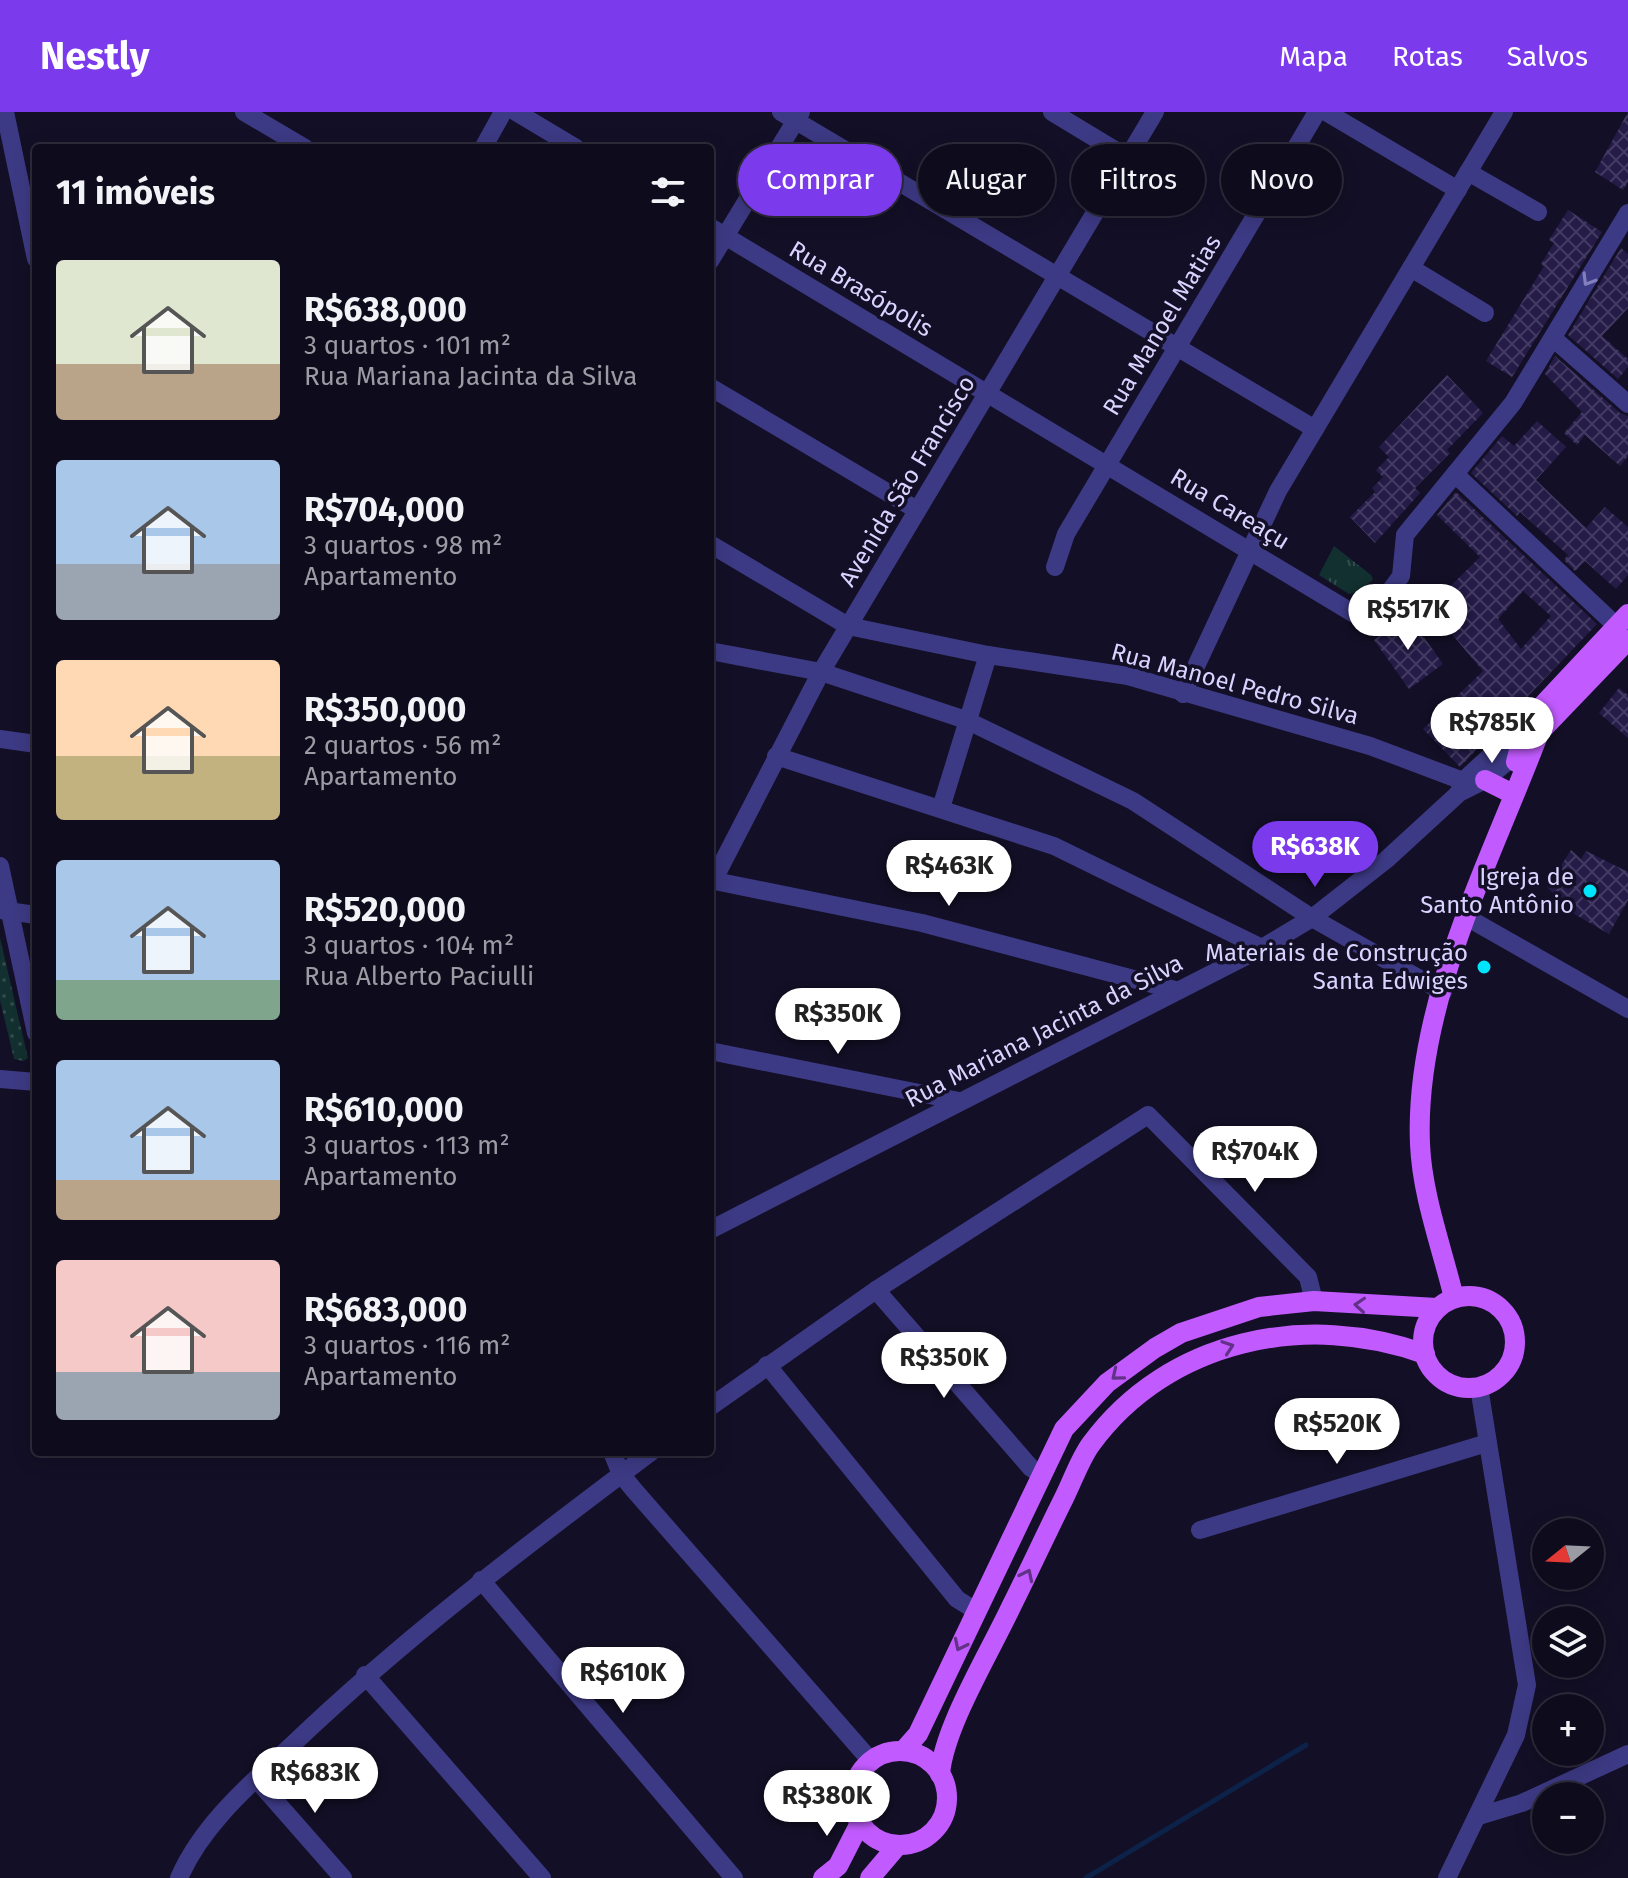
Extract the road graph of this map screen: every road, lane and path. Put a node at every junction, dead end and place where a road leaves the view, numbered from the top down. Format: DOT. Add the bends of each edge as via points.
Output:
graph roads {
  1 [pos="5,112"];
  2 [pos="244,112"];
  3 [pos="503,112"];
  4 [pos="516,112"];
  5 [pos="1052,112"];
  6 [pos="1155,112"];
  7 [pos="1317,112"];
  8 [pos="1326,112"];
  9 [pos="1504,112"];
  10 [pos="792,115"];
  11 [pos="298,144"];
  12 [pos="485,144"];
  13 [pos="569,144"];
  14 [pos="1105,144"];
  15 [pos="1136,144"];
  16 [pos="1468,172"];
  17 [pos="1458,190"];
  18 [pos="1538,212"];
  19 [pos="1093,216"];
  20 [pos="1625,225"];
  21 [pos="717,232"];
  22 [pos="32,240"];
  23 [pos="1411,268"];
  24 [pos="1057,276"];
  25 [pos="1485,313"];
  26 [pos="1553,338"];
  27 [pos="1177,347"];
  28 [pos="714,389"];
  29 [pos="987,393"];
  30 [pos="1628,404"];
  31 [pos="1315,429"];
  32 [pos="1107,464"];
  33 [pos="1455,474"];
  34 [pos="917,510"];
  35 [pos="714,546"];
  36 [pos="1251,549"];
  37 [pos="1055,567"];
  38 [pos="848,626"];
  39 [pos="1625,629"];
  40 [pos="714,652"];
  41 [pos="988,655"];
  42 [pos="821,672"];
  43 [pos="1183,694"];
  44 [pos="966,720"];
  45 [pos="1533,728"];
  46 [pos="0,739"];
  47 [pos="32,743"];
  48 [pos="1519,752"];
  49 [pos="776,756"];
  50 [pos="1485,780"];
  51 [pos="1461,787"];
  52 [pos="1507,791"];
  53 [pos="941,808"];
  54 [pos="1503,820"];
  55 [pos="716,858"];
  56 [pos="0,866"];
  57 [pos="714,882"];
  58 [pos="4,910"];
  59 [pos="32,914"];
  60 [pos="1312,918"];
  61 [pos="1468,918"];
  62 [pos="1262,948"];
  63 [pos="1175,990"];
  64 [pos="1443,992"];
  65 [pos="1628,1009"];
  66 [pos="32,1018"];
  67 [pos="714,1052"];
  68 [pos="1,1073"];
  69 [pos="32,1081"];
  70 [pos="959,1101"];
  71 [pos="714,1228"];
  72 [pos="876,1290"];
  73 [pos="1314,1301"];
  74 [pos="1446,1303"];
  75 [pos="1425,1354"];
  76 [pos="767,1365"];
  77 [pos="1479,1387"];
  78 [pos="714,1404"];
  79 [pos="1487,1443"];
  80 [pos="614,1456"];
  81 [pos="646,1456"];
  82 [pos="621,1474"];
  83 [pos="1042,1475"];
  84 [pos="1068,1490"];
  85 [pos="1200,1530"];
  86 [pos="481,1580"];
  87 [pos="976,1611"];
  88 [pos="365,1675"];
  89 [pos="903,1751"];
  90 [pos="1628,1754"];
  91 [pos="871,1761"];
  92 [pos="940,1774"];
  93 [pos="256,1779"];
  94 [pos="1479,1816"];
  95 [pos="860,1823"];
  96 [pos="898,1845"];
  97 [pos="179,1878"];
  98 [pos="343,1878"];
  99 [pos="542,1878"];
  100 [pos="734,1878"];
  101 [pos="823,1878"];
  102 [pos="870,1878"];
  103 [pos="1447,1878"];
  1 -- 22 [label="street"];
  2 -- 11 [label="street"];
  3 -- 12 [label="street"];
  4 -- 13 [label="street"];
  5 -- 14 [label="street"];
  6 -- 15 [label="street, Avenida São Francisco"];
  7 -- 27 [label="street, Rua Manoel Matias"];
  8 -- 17 [label="street"];
  9 -- 16 [label="street"];
  10 -- 21 [label="street"];
  10 -- 24 [label="street"];
  16 -- 17 [label="street"];
  16 -- 18 [label="street"];
  17 -- 23 [label="street"];
  19 -- 24 [label="street, Avenida São Francisco"];
  20 -- 26 [label="street, one-way"];
  21 -- 29 [label="street, Rua Brasópolis"];
  23 -- 25 [label="street"];
  23 -- 31 [label="street"];
  24 -- 27 [label="street"];
  24 -- 29 [label="street, Avenida São Francisco"];
  26 -- 30 [label="street"];
  26 -- 33 [label="street" via="1500,421"];
  27 -- 31 [label="street"];
  27 -- 32 [label="street, Rua Manoel Matias"];
  28 -- 34 [label="street"];
  29 -- 32 [label="street, Rua Careaçu"];
  29 -- 34 [label="street, Avenida São Francisco"];
  31 -- 36 [label="street"];
  32 -- 36 [label="street, Rua Careaçu"];
  32 -- 37 [label="street, Rua Manoel Matias" via="1066,534"];
  33 -- 36 [label="street, Rua Careaçu" via="1405,535 1401,576 1373,614 1356,615"];
  33 -- 39 [label="street"];
  34 -- 38 [label="street, Avenida São Francisco"];
  35 -- 38 [label="street, Rua Manoel Pedro Silva"];
  36 -- 43 [label="street"];
  38 -- 41 [label="street, Rua Manoel Pedro Silva"];
  38 -- 42 [label="street, Avenida São Francisco"];
  39 -- 45 [label="main road"];
  40 -- 42 [label="street"];
  41 -- 43 [label="street, Rua Manoel Pedro Silva" via="1128,676"];
  41 -- 44 [label="street"];
  42 -- 44 [label="street"];
  42 -- 49 [label="street, Avenida São Francisco"];
  43 -- 51 [label="street, Rua Manoel Pedro Silva" via="1370,746"];
  44 -- 53 [label="street"];
  44 -- 60 [label="street" via="1133,801"];
  45 -- 48 [label="main road"];
  45 -- 51 [label="street, Rua Mariana Jacinta da Silva"];
  45 -- 54 [label="main road"];
  46 -- 47 [label="street"];
  48 -- 50 [label="street, Rua Mariana Jacinta da Silva"];
  48 -- 52 [label="main road"];
  49 -- 53 [label="street"];
  49 -- 55 [label="street, Avenida São Francisco"];
  50 -- 51 [label="street, Rua Mariana Jacinta da Silva"];
  50 -- 52 [label="main road"];
  51 -- 60 [label="street, Rua Mariana Jacinta da Silva" via="1386,860"];
  52 -- 54 [label="main road"];
  53 -- 62 [label="street" via="1077,856"];
  54 -- 61 [label="main road"];
  56 -- 58 [label="street"];
  57 -- 63 [label="street" via="922,923"];
  58 -- 59 [label="street"];
  58 -- 66 [label="street"];
  60 -- 62 [label="street, Rua Mariana Jacinta da Silva"];
  60 -- 64 [label="street"];
  61 -- 64 [label="main road"];
  61 -- 65 [label="street"];
  62 -- 63 [label="street, Rua Mariana Jacinta da Silva"];
  63 -- 70 [label="street, Rua Mariana Jacinta da Silva"];
  64 -- 74 [label="main road" via="1422,1081 1420,1148"];
  67 -- 70 [label="street"];
  68 -- 69 [label="street"];
  70 -- 71 [label="street, Rua Mariana Jacinta da Silva"];
  72 -- 73 [label="street" via="1148,1115 1308,1277"];
  72 -- 76 [label="street"];
  72 -- 83 [label="street"];
  74 -- 73 [label="main road, one-way"];
  73 -- 83 [label="main road, one-way" via="1232,1314 1155,1348 1085,1404 1064,1429"];
  74 -- 75 [label="main road" via="1426,1324"];
  74 -- 77 [label="main road" via="1466,1295 1488,1299 1506,1314 1515,1335 1507,1369"];
  75 -- 77 [label="main road" via="1445,1381"];
  84 -- 75 [label="main road, one-way" via="1089,1446 1127,1406 1170,1374 1217,1351 1265,1337 1314,1331"];
  76 -- 78 [label="street"];
  76 -- 87 [label="street" via="957,1599"];
  77 -- 79 [label="street"];
  79 -- 85 [label="street"];
  79 -- 94 [label="street" via="1527,1685 1516,1735"];
  80 -- 82 [label="street"];
  81 -- 82 [label="street"];
  82 -- 86 [label="street"];
  82 -- 91 [label="street"];
  83 -- 84 [label="main road"];
  83 -- 87 [label="main road"];
  92 -- 84 [label="main road, one-way" via="960,1713"];
  86 -- 88 [label="street"];
  86 -- 100 [label="street"];
  87 -- 89 [label="main road, one-way" via="918,1734"];
  88 -- 93 [label="street"];
  88 -- 99 [label="street"];
  89 -- 91 [label="main road"];
  89 -- 92 [label="main road" via="924,1758"];
  90 -- 94 [label="street" via="1522,1803"];
  91 -- 95 [label="main road" via="854,1790"];
  92 -- 96 [label="main road" via="946,1795 943,1817 920,1841"];
  93 -- 97 [label="street" via="192,1847"];
  93 -- 98 [label="street"];
  94 -- 103 [label="street"];
  95 -- 96 [label="main road" via="876,1839"];
  95 -- 101 [label="main road" via="838,1866"];
  96 -- 102 [label="main road"];
}
